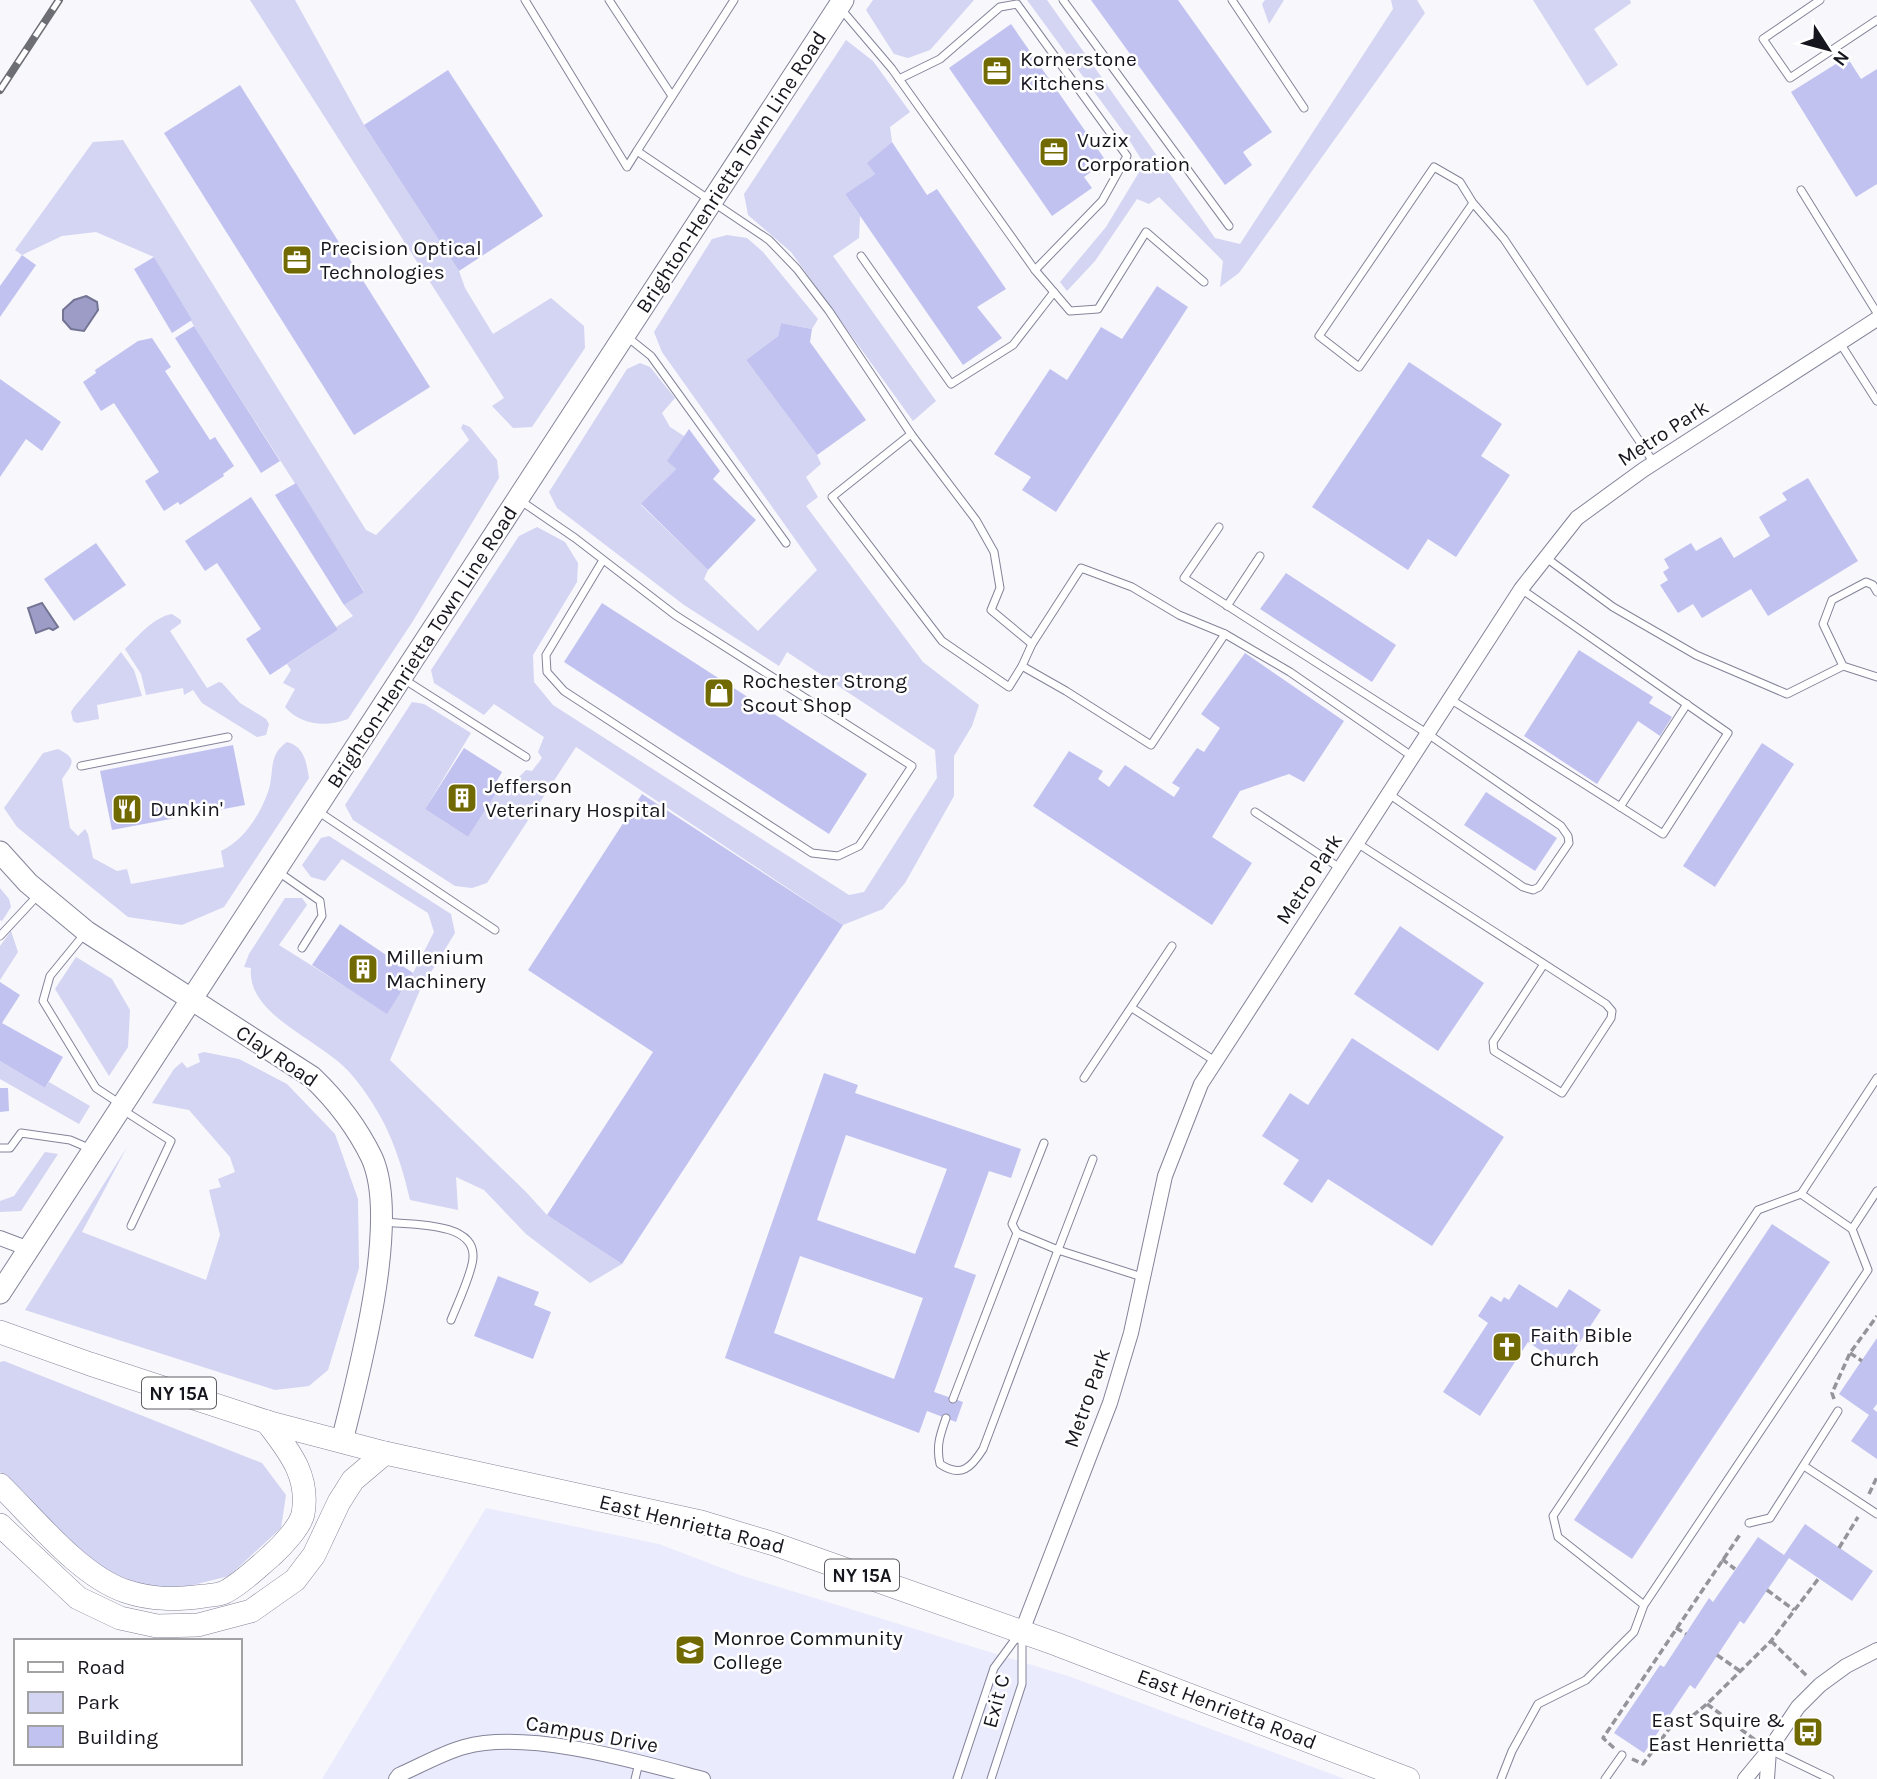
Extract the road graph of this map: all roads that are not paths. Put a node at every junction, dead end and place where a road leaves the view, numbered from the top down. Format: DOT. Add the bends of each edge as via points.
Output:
graph roads {
  1 [pos="525,0"];
  2 [pos="609,0"];
  3 [pos="734,0"];
  4 [pos="1063,0"];
  5 [pos="1232,0"];
  6 [pos="1820,0"];
  7 [pos="841,3"];
  8 [pos="1877,20"];
  9 [pos="899,79"];
  10 [pos="673,96"];
  11 [pos="1304,108"];
  12 [pos="637,151"];
  13 [pos="1801,190"];
  14 [pos="713,201"];
  15 [pos="1473,203"];
  16 [pos="1229,226"];
  17 [pos="861,256"];
  18 [pos="1035,270"];
  19 [pos="1204,282"];
  20 [pos="1054,292"];
  21 [pos="1877,313"];
  22 [pos="1877,319"];
  23 [pos="625,335"];
  24 [pos="1840,343"];
  25 [pos="1877,401"];
  26 [pos="911,434"];
  27 [pos="1654,463"];
  28 [pos="518,499"];
  29 [pos="1219,527"];
  30 [pos="786,543"];
  31 [pos="1260,555"];
  32 [pos="1545,557"];
  33 [pos="603,560"];
  34 [pos="1521,589"];
  35 [pos="1877,592"];
  36 [pos="1227,606"];
  37 [pos="1225,634"];
  38 [pos="1032,644"];
  39 [pos="1022,666"];
  40 [pos="1843,666"];
  41 [pos="401,677"];
  42 [pos="1877,677"];
  43 [pos="1450,699"];
  44 [pos="1687,704"];
  45 [pos="1428,734"];
  46 [pos="228,737"];
  47 [pos="526,757"];
  48 [pos="1413,757"];
  49 [pos="80,766"];
  50 [pos="1389,794"];
  51 [pos="1620,807"];
  52 [pos="315,810"];
  53 [pos="1255,812"];
  54 [pos="1357,844"];
  55 [pos="0,852"];
  56 [pos="1341,868"];
  57 [pos="276,870"];
  58 [pos="40,893"];
  59 [pos="495,930"];
  60 [pos="87,932"];
  61 [pos="0,936"];
  62 [pos="1172,946"];
  63 [pos="302,947"];
  64 [pos="1544,964"];
  65 [pos="192,999"];
  66 [pos="1132,1007"];
  67 [pos="1216,1062"];
  68 [pos="1084,1078"];
  69 [pos="1877,1078"];
  70 [pos="120,1106"];
  71 [pos="1044,1143"];
  72 [pos="0,1148"];
  73 [pos="92,1149"];
  74 [pos="1093,1159"];
  75 [pos="1877,1191"];
  76 [pos="1801,1194"];
  77 [pos="380,1222"];
  78 [pos="131,1226"];
  79 [pos="1852,1229"];
  80 [pos="1017,1233"];
  81 [pos="0,1238"];
  82 [pos="29,1249"];
  83 [pos="1058,1250"];
  84 [pos="1142,1277"];
  85 [pos="1,1291"];
  86 [pos="451,1320"];
  87 [pos="0,1332"];
  88 [pos="953,1399"];
  89 [pos="1838,1411"];
  90 [pos="946,1418"];
  91 [pos="267,1422"];
  92 [pos="342,1441"];
  93 [pos="385,1453"];
  94 [pos="1804,1466"];
  95 [pos="0,1485"];
  96 [pos="1877,1514"];
  97 [pos="1749,1523"];
  98 [pos="0,1525"];
  99 [pos="1644,1605"];
  100 [pos="1022,1631"];
  101 [pos="1877,1650"];
  102 [pos="1769,1750"];
  103 [pos="1622,1755"];
  104 [pos="639,1763"];
  105 [pos="396,1779"];
  106 [pos="635,1779"];
  107 [pos="703,1779"];
  108 [pos="957,1779"];
  109 [pos="991,1779"];
  110 [pos="1408,1779"];
  111 [pos="1502,1779"];
  112 [pos="1605,1779"];
  113 [pos="1745,1779"];
  114 [pos="1766,1779"];
  115 [pos="1830,1779"];
  1 -- 12 [label="lane" via="627,167"];
  2 -- 10 [label="lane"];
  3 -- 10 [label="lane"];
  4 -- 16 [label="lane"];
  5 -- 11 [label="lane"];
  6 -- 8 [label="lane" via="1763,38 1790,78"];
  7 -- 9 [label="lane"];
  7 -- 14 [label="street, Brighton-Henrietta Town Line Road"];
  9 -- 18 [label="lane"];
  9 -- 18 [label="lane" via="940,59 1000,7 1017,4 1127,156 1102,201"];
  10 -- 12 [label="lane"];
  12 -- 14 [label="lane"];
  13 -- 21 [label="lane"];
  14 -- 23 [label="street, Brighton-Henrietta Town Line Road"];
  14 -- 26 [label="lane" via="769,240 797,269"];
  15 -- 15 [label="lane" via="1359,367 1318,336 1434,167 1460,182"];
  15 -- 27 [label="lane" via="1504,239"];
  17 -- 20 [label="lane" via="951,384 1013,345"];
  18 -- 20 [label="lane"];
  19 -- 20 [label="lane" via="1146,232 1098,309 1070,312"];
  22 -- 24 [label="street, Metro Park"];
  23 -- 28 [label="street, Brighton-Henrietta Town Line Road"];
  23 -- 30 [label="lane" via="652,356"];
  24 -- 25 [label="lane"];
  24 -- 27 [label="street, Metro Park"];
  26 -- 38 [label="lane" via="994,552 1000,588 991,610"];
  26 -- 39 [label="lane" via="832,497 942,641 1009,687"];
  27 -- 32 [label="street, Metro Park" via="1577,518"];
  28 -- 33 [label="lane"];
  28 -- 41 [label="street, Brighton-Henrietta Town Line Road"];
  29 -- 36 [label="lane" via="1184,578"];
  31 -- 36 [label="lane"];
  32 -- 34 [label="street, Metro Park"];
  32 -- 40 [label="lane" via="1613,607 1696,655 1787,694"];
  33 -- 33 [label="lane" via="675,615 912,766 859,846 838,856 812,853 564,691 547,672 546,655"];
  34 -- 43 [label="street, Metro Park"];
  34 -- 44 [label="lane"];
  35 -- 40 [label="lane" via="1866,582 1832,600 1823,624"];
  36 -- 45 [label="lane"];
  37 -- 38 [label="lane" via="1179,615 1132,587 1081,568"];
  37 -- 39 [label="lane" via="1151,745"];
  37 -- 48 [label="lane"];
  38 -- 39 [label="lane"];
  40 -- 42 [label="lane"];
  41 -- 47 [label="lane"];
  41 -- 52 [label="street, Brighton-Henrietta Town Line Road"];
  43 -- 45 [label="street, Metro Park"];
  43 -- 51 [label="lane"];
  44 -- 51 [label="lane"];
  44 -- 51 [label="lane" via="1728,733 1663,834"];
  45 -- 48 [label="street, Metro Park"];
  45 -- 50 [label="lane" via="1561,826 1569,843 1533,890"];
  46 -- 49 [label="lane"];
  48 -- 50 [label="street, Metro Park"];
  50 -- 54 [label="street, Metro Park"];
  52 -- 57 [label="street, Brighton-Henrietta Town Line Road"];
  52 -- 59 [label="lane"];
  53 -- 56 [label="lane"];
  54 -- 56 [label="street, Metro Park"];
  54 -- 64 [label="lane"];
  55 -- 58 [label="street, Clay Road"];
  56 -- 67 [label="street, Metro Park"];
  57 -- 63 [label="lane" via="320,901 322,916"];
  57 -- 65 [label="street, Brighton-Henrietta Town Line Road"];
  58 -- 60 [label="street, Clay Road"];
  58 -- 61 [label="lane"];
  60 -- 65 [label="street, Clay Road"];
  60 -- 70 [label="lane" via="50,976 43,1002 96,1088"];
  62 -- 66 [label="lane"];
  64 -- 64 [label="lane" via="1612,1011 1562,1093 1493,1051 1493,1042"];
  65 -- 70 [label="street, Brighton-Henrietta Town Line Road"];
  65 -- 77 [label="street, Clay Road" via="312,1077 338,1102 372,1159 380,1190"];
  66 -- 67 [label="lane"];
  66 -- 68 [label="lane"];
  67 -- 84 [label="street, Metro Park" via="1201,1084 1165,1176"];
  69 -- 76 [label="lane"];
  70 -- 73 [label="street, Brighton-Henrietta Town Line Road"];
  70 -- 78 [label="lane" via="171,1141"];
  71 -- 80 [label="lane" via="1012,1224"];
  72 -- 73 [label="lane" via="10,1148 20,1133 70,1140"];
  73 -- 82 [label="street, Brighton-Henrietta Town Line Road"];
  74 -- 83 [label="lane"];
  75 -- 79 [label="lane"];
  76 -- 79 [label="lane"];
  76 -- 99 [label="lane" via="1758,1210 1553,1516 1558,1537"];
  77 -- 86 [label="lane" via="440,1227 471,1241 474,1258"];
  77 -- 92 [label="street, Clay Road" via="380,1258"];
  79 -- 99 [label="lane" via="1868,1270"];
  80 -- 83 [label="lane"];
  80 -- 88 [label="lane"];
  81 -- 82 [label="street"];
  82 -- 85 [label="street, Brighton-Henrietta Town Line Road"];
  83 -- 84 [label="lane"];
  83 -- 90 [label="lane" via="983,1449 963,1471 940,1464 938,1439"];
  84 -- 100 [label="street, Metro Park" via="1111,1403"];
  87 -- 91 [label="main road, East Henrietta Road / NY 15A"];
  89 -- 94 [label="lane"];
  91 -- 92 [label="main road, East Henrietta Road / NY 15A"];
  91 -- 95 [label="main road" via="296,1462 303,1515 285,1544 223,1593 180,1600 151,1599 122,1590 94,1576"];
  92 -- 93 [label="main road, East Henrietta Road / NY 15A"];
  93 -- 98 [label="main road" via="353,1480 314,1555 295,1580 251,1611 198,1625 157,1626 120,1618 78,1598"];
  93 -- 100 [label="main road, East Henrietta Road / NY 15A" via="701,1522"];
  94 -- 96 [label="lane"];
  94 -- 97 [label="lane" via="1770,1518"];
  99 -- 111 [label="lane" via="1634,1632 1586,1680 1538,1704"];
  100 -- 108 [label="lane" via="994,1668"];
  100 -- 109 [label="lane, Exit C" via="1022,1684"];
  100 -- 110 [label="main road, East Henrietta Road / NY 15A"];
  101 -- 102 [label="street" via="1818,1687 1798,1707"];
  102 -- 113 [label="street"];
  102 -- 114 [label="street"];
  102 -- 115 [label="lane"];
  103 -- 112 [label="lane"];
  104 -- 105 [label="street, Campus Drive" via="516,1741 465,1747"];
  104 -- 106 [label="lane"];
  104 -- 107 [label="street, Campus Drive"];
}
